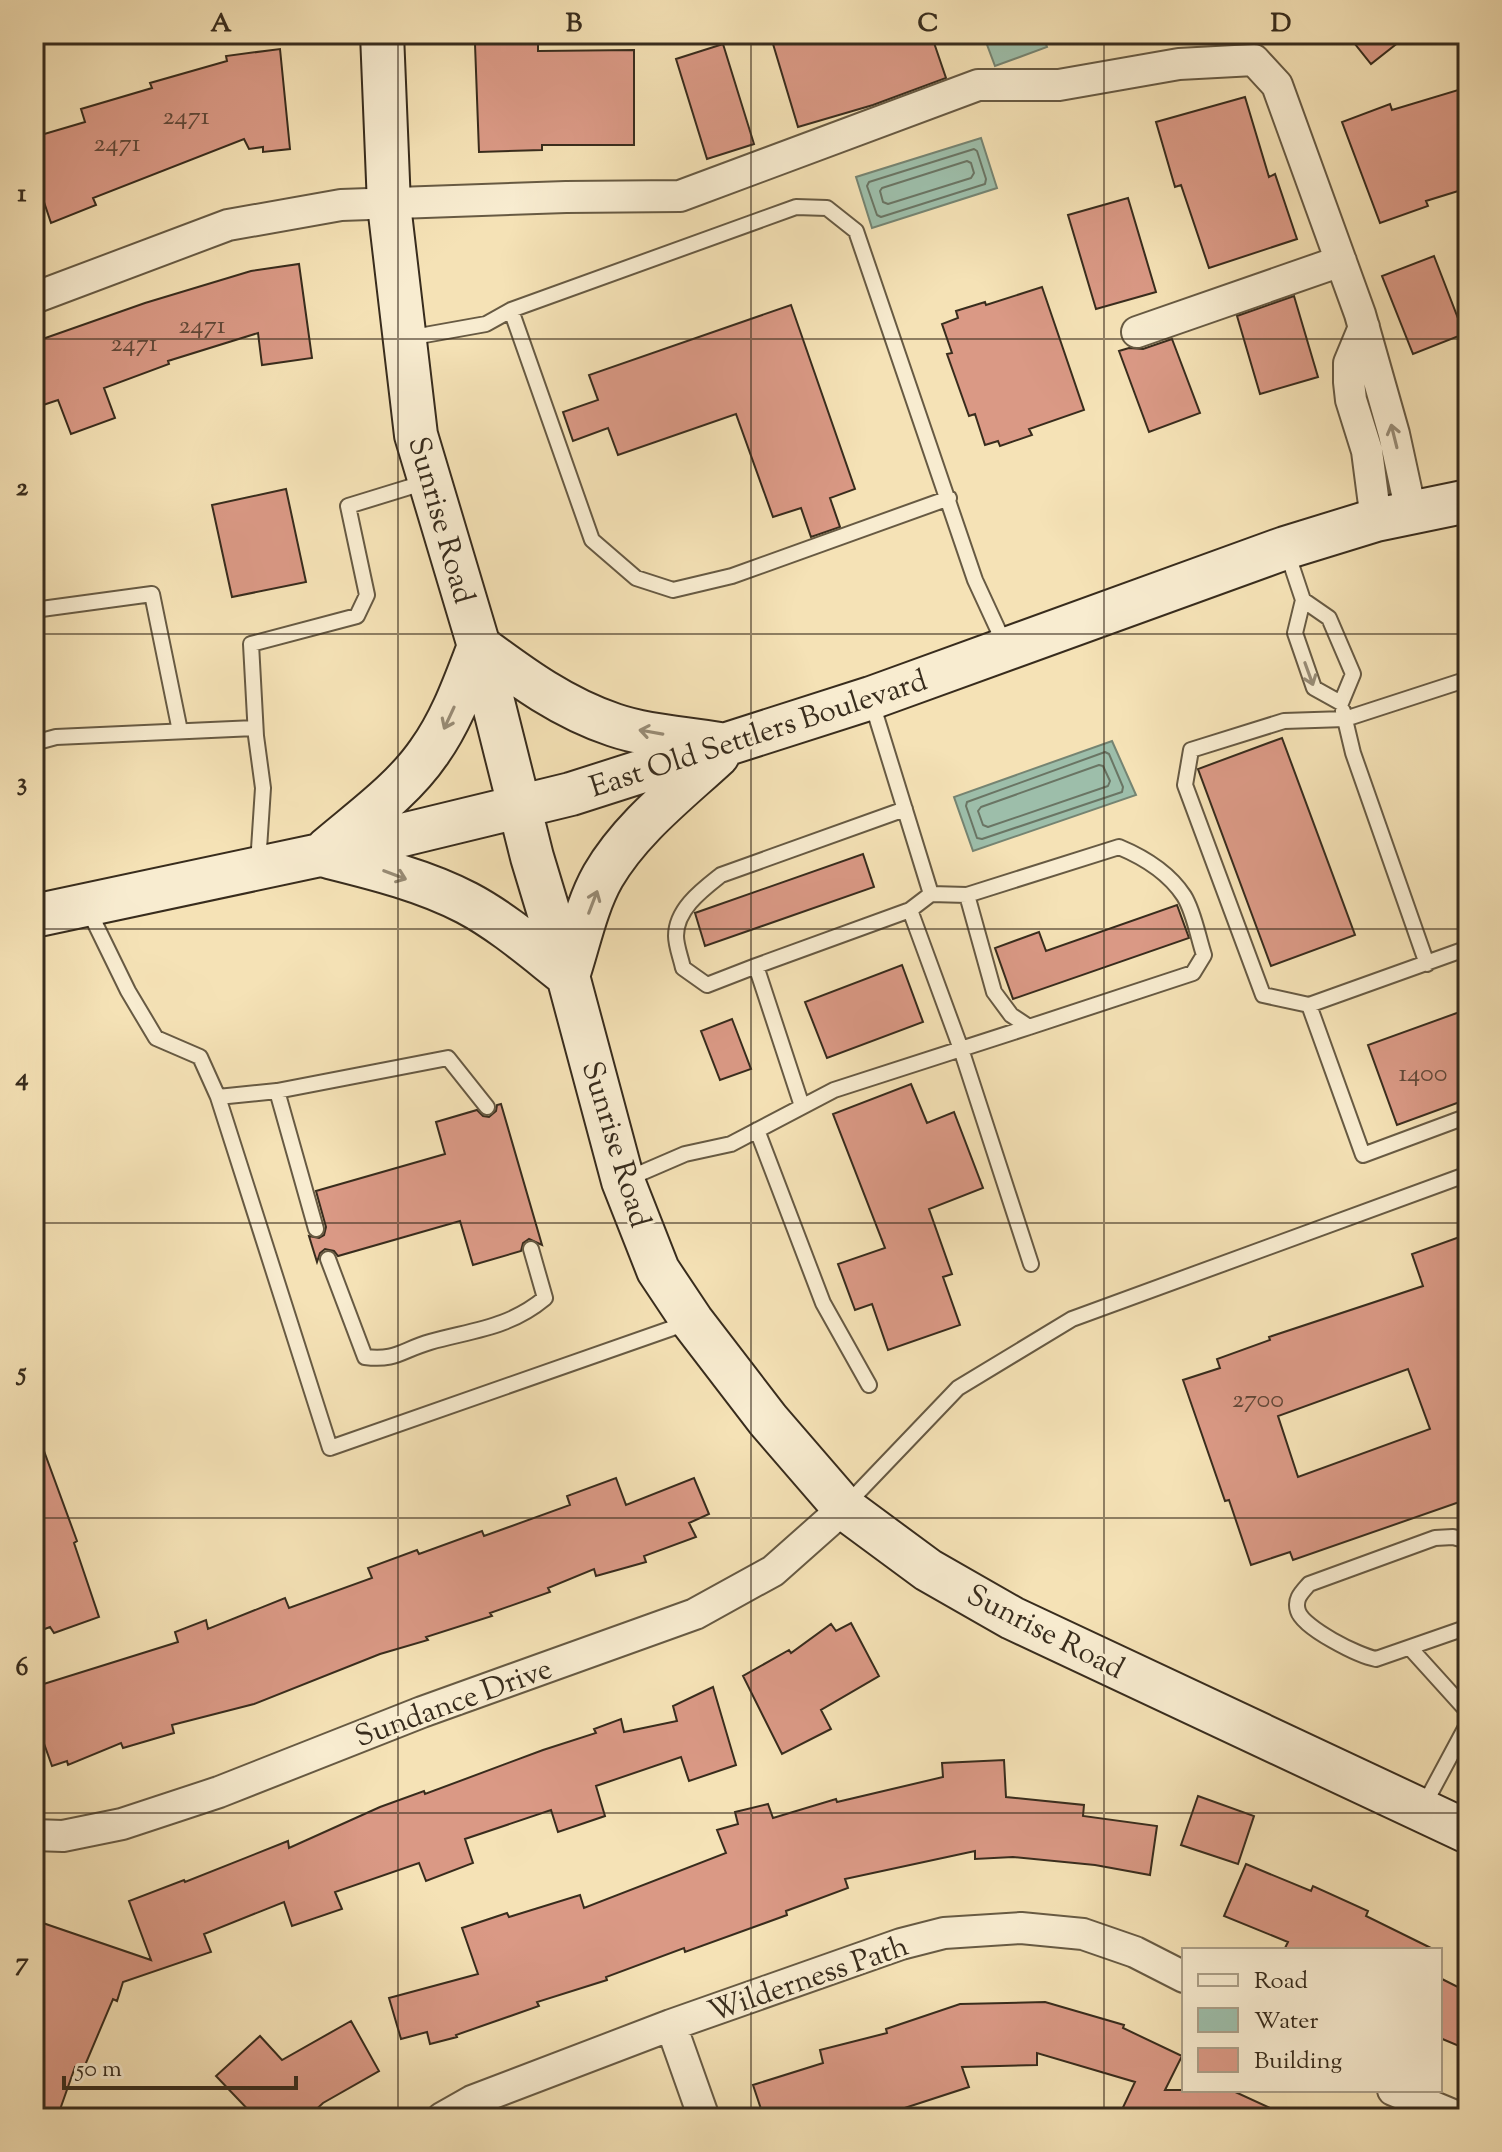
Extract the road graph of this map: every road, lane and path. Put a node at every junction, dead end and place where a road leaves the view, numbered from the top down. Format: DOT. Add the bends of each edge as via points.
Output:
graph roads {
  1 [pos="382,34"];
  2 [pos="389,205"];
  3 [pos="1341,261"];
  4 [pos="34,298"];
  5 [pos="511,310"];
  6 [pos="1137,332"];
  7 [pos="403,339"];
  8 [pos="428,481"];
  9 [pos="949,498"];
  10 [pos="1468,501"];
  11 [pos="1394,516"];
  12 [pos="1285,548"];
  13 [pos="1303,600"];
  14 [pos="34,610"];
  15 [pos="479,646"];
  16 [pos="1006,649"];
  17 [pos="1468,679"];
  18 [pos="871,698"];
  19 [pos="1341,703"];
  20 [pos="1345,719"];
  21 [pos="255,728"];
  22 [pos="180,731"];
  23 [pos="34,743"];
  24 [pos="728,746"];
  25 [pos="519,807"];
  26 [pos="905,809"];
  27 [pos="320,855"];
  28 [pos="258,868"];
  29 [pos="931,894"];
  30 [pos="967,895"];
  31 [pos="87,907"];
  32 [pos="910,910"];
  33 [pos="34,916"];
  34 [pos="1468,948"];
  35 [pos="1427,964"];
  36 [pos="756,966"];
  37 [pos="568,976"];
  38 [pos="1309,1005"];
  39 [pos="1029,1027"];
  40 [pos="961,1049"];
  41 [pos="277,1091"];
  42 [pos="218,1097"];
  43 [pos="802,1106"];
  44 [pos="487,1107"];
  45 [pos="1468,1116"];
  46 [pos="757,1130"];
  47 [pos="1468,1174"];
  48 [pos="623,1181"];
  49 [pos="316,1229"];
  50 [pos="531,1249"];
  51 [pos="328,1259"];
  52 [pos="1031,1264"];
  53 [pos="692,1321"];
  54 [pos="869,1385"];
  55 [pos="844,1508"];
  56 [pos="1468,1541"];
  57 [pos="1468,1627"];
  58 [pos="1411,1649"];
  59 [pos="1468,1712"];
  60 [pos="1468,1723"];
  61 [pos="1421,1812"];
  62 [pos="1468,1832"];
  63 [pos="34,1835"];
  64 [pos="1182,1976"];
  65 [pos="671,2025"];
  66 [pos="1398,2092"];
  67 [pos="442,2118"];
  68 [pos="704,2118"];
  69 [pos="1460,2118"];
  1 -- 2 [label="main road, Sunrise Road"];
  2 -- 3 [label="street" via="680,196 978,85 1059,85 1179,64 1254,60 1277,85"];
  2 -- 4 [label="street" via="341,205 228,225"];
  2 -- 7 [label="main road, Sunrise Road"];
  3 -- 6 [label="street"];
  3 -- 11 [label="street" via="1394,434"];
  5 -- 7 [label="lane" via="486,324"];
  5 -- 9 [label="lane" via="592,540 636,578 673,590 732,576"];
  5 -- 9 [label="lane" via="796,207 827,208 856,231"];
  7 -- 8 [label="main road, Sunrise Road"];
  8 -- 15 [label="main road, Sunrise Road"];
  8 -- 21 [label="lane" via="348,506 367,595 357,616 251,644"];
  9 -- 16 [label="lane" via="975,580"];
  10 -- 11 [label="main road, East Old Settlers Boulevard"];
  11 -- 12 [label="main road, East Old Settlers Boulevard"];
  12 -- 13 [label="lane"];
  12 -- 16 [label="main road, East Old Settlers Boulevard"];
  13 -- 19 [label="lane, one-way" via="1295,633 1314,688"];
  13 -- 19 [label="lane" via="1329,618 1353,674"];
  14 -- 22 [label="lane" via="152,594"];
  24 -- 15 [label="main road, one-way" via="617,726 577,711"];
  15 -- 25 [label="main road, Sunrise Road"];
  15 -- 27 [label="main road, one-way" via="428,754 393,793"];
  16 -- 18 [label="main road, East Old Settlers Boulevard"];
  17 -- 20 [label="lane"];
  18 -- 24 [label="main road, East Old Settlers Boulevard"];
  18 -- 26 [label="lane"];
  19 -- 20 [label="lane"];
  20 -- 35 [label="lane"];
  20 -- 38 [label="lane" via="1284,721 1191,750 1185,785 1263,995"];
  21 -- 22 [label="lane"];
  21 -- 28 [label="lane" via="263,788"];
  22 -- 23 [label="lane" via="56,737"];
  24 -- 25 [label="main road, East Old Settlers Boulevard"];
  37 -- 24 [label="main road, one-way" via="602,877 652,816"];
  25 -- 27 [label="main road, East Old Settlers Boulevard"];
  25 -- 37 [label="main road, Sunrise Road"];
  26 -- 29 [label="lane"];
  26 -- 36 [label="lane" via="721,875 682,912 676,935 683,968 707,985"];
  27 -- 28 [label="main road, East Old Settlers Boulevard"];
  27 -- 37 [label="main road, one-way" via="381,870 467,903"];
  28 -- 31 [label="main road, East Old Settlers Boulevard"];
  29 -- 30 [label="lane"];
  29 -- 32 [label="lane"];
  30 -- 39 [label="lane" via="994,992 1011,1015"];
  30 -- 39 [label="lane" via="1119,847 1162,872 1185,896 1204,955 1193,973"];
  31 -- 33 [label="main road, East Old Settlers Boulevard"];
  31 -- 42 [label="lane" via="156,1038 200,1057"];
  32 -- 36 [label="lane"];
  32 -- 40 [label="lane"];
  34 -- 35 [label="lane"];
  35 -- 38 [label="lane"];
  36 -- 43 [label="lane"];
  37 -- 48 [label="main road, Sunrise Road"];
  38 -- 45 [label="lane" via="1363,1155"];
  39 -- 40 [label="lane"];
  40 -- 43 [label="lane" via="834,1090"];
  40 -- 52 [label="lane"];
  41 -- 42 [label="lane"];
  41 -- 44 [label="lane" via="448,1058"];
  41 -- 49 [label="lane"];
  42 -- 53 [label="lane" via="330,1448"];
  43 -- 46 [label="lane"];
  46 -- 48 [label="lane"];
  46 -- 54 [label="lane" via="823,1303"];
  47 -- 55 [label="lane" via="1072,1319 958,1388"];
  48 -- 53 [label="main road, Sunrise Road" via="658,1270"];
  50 -- 51 [label="lane" via="545,1298 526,1314 385,1359 365,1357"];
  53 -- 55 [label="main road, Sunrise Road"];
  55 -- 61 [label="main road, Sunrise Road" via="928,1570 1012,1618"];
  55 -- 63 [label="street, Sundance Drive" via="773,1571 695,1614 136,1820 63,1836"];
  56 -- 58 [label="lane" via="1435,1538 1309,1584 1298,1596 1301,1618 1365,1657"];
  57 -- 58 [label="lane"];
  58 -- 59 [label="lane"];
  60 -- 61 [label="lane"];
  61 -- 62 [label="main road, Sunrise Road"];
  64 -- 65 [label="street, Wilderness Path" via="1083,1934 1021,1928 944,1933"];
  65 -- 67 [label="street, Wilderness Path" via="472,2101"];
  65 -- 68 [label="street"];
  66 -- 69 [label="street"];
}
